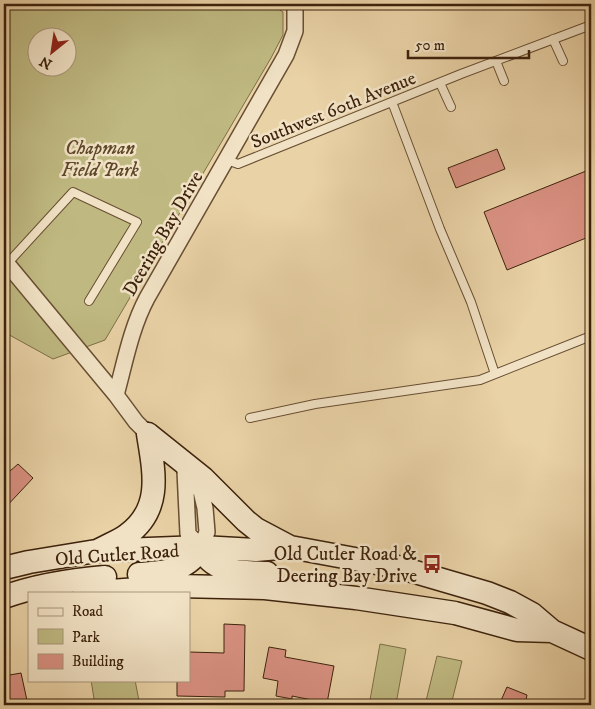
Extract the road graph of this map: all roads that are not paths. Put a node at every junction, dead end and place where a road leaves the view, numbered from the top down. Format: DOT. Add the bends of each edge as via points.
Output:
graph roads {
  1 [pos="295,4"];
  2 [pos="591,25"];
  3 [pos="554,39"];
  4 [pos="496,61"];
  5 [pos="563,61"];
  6 [pos="504,81"];
  7 [pos="440,83"];
  8 [pos="392,102"];
  9 [pos="451,107"];
  10 [pos="227,160"];
  11 [pos="5,262"];
  12 [pos="90,301"];
  13 [pos="591,336"];
  14 [pos="495,374"];
  15 [pos="116,395"];
  16 [pos="250,418"];
  17 [pos="148,434"];
  18 [pos="200,547"];
  19 [pos="290,547"];
  20 [pos="96,551"];
  21 [pos="4,568"];
  22 [pos="94,592"];
  23 [pos="4,597"];
  24 [pos="28,600"];
  25 [pos="4,601"];
  26 [pos="455,613"];
  27 [pos="552,631"];
  28 [pos="591,649"];
  1 -- 10 [label="street, Deering Bay Drive" via="296,23 290,47"];
  2 -- 3 [label="lane, Southwest 60th Avenue"];
  3 -- 4 [label="lane, Southwest 60th Avenue"];
  3 -- 5 [label="lane"];
  4 -- 6 [label="lane"];
  4 -- 7 [label="lane, Southwest 60th Avenue"];
  7 -- 8 [label="lane, Southwest 60th Avenue"];
  7 -- 9 [label="lane"];
  8 -- 10 [label="lane, Southwest 60th Avenue" via="238,164"];
  8 -- 14 [label="lane" via="471,302"];
  10 -- 15 [label="street, Deering Bay Drive" via="143,305"];
  11 -- 12 [label="lane" via="73,192 136,222"];
  11 -- 15 [label="street"];
  13 -- 14 [label="lane"];
  14 -- 16 [label="lane" via="480,380 315,404"];
  15 -- 17 [label="street"];
  17 -- 18 [label="street" via="185,471 188,534"];
  17 -- 19 [label="main road" via="203,478 246,521"];
  17 -- 20 [label="main road" via="154,478 149,508 139,525 126,536"];
  18 -- 19 [label="main road, Old Cutler Road" via="256,550"];
  18 -- 20 [label="main road, Old Cutler Road"];
  18 -- 23 [label="main road" via="191,562 170,571 61,581"];
  18 -- 26 [label="main road" via="204,556 220,568 357,582 402,593"];
  19 -- 27 [label="main road" via="398,567 487,593 532,614"];
  20 -- 21 [label="main road, Old Cutler Road"];
  22 -- 26 [label="main road, Old Cutler Road" via="133,588 248,587 303,591"];
  24 -- 25 [label="main road"];
  26 -- 27 [label="main road" via="517,630"];
  27 -- 28 [label="main road"];
}
